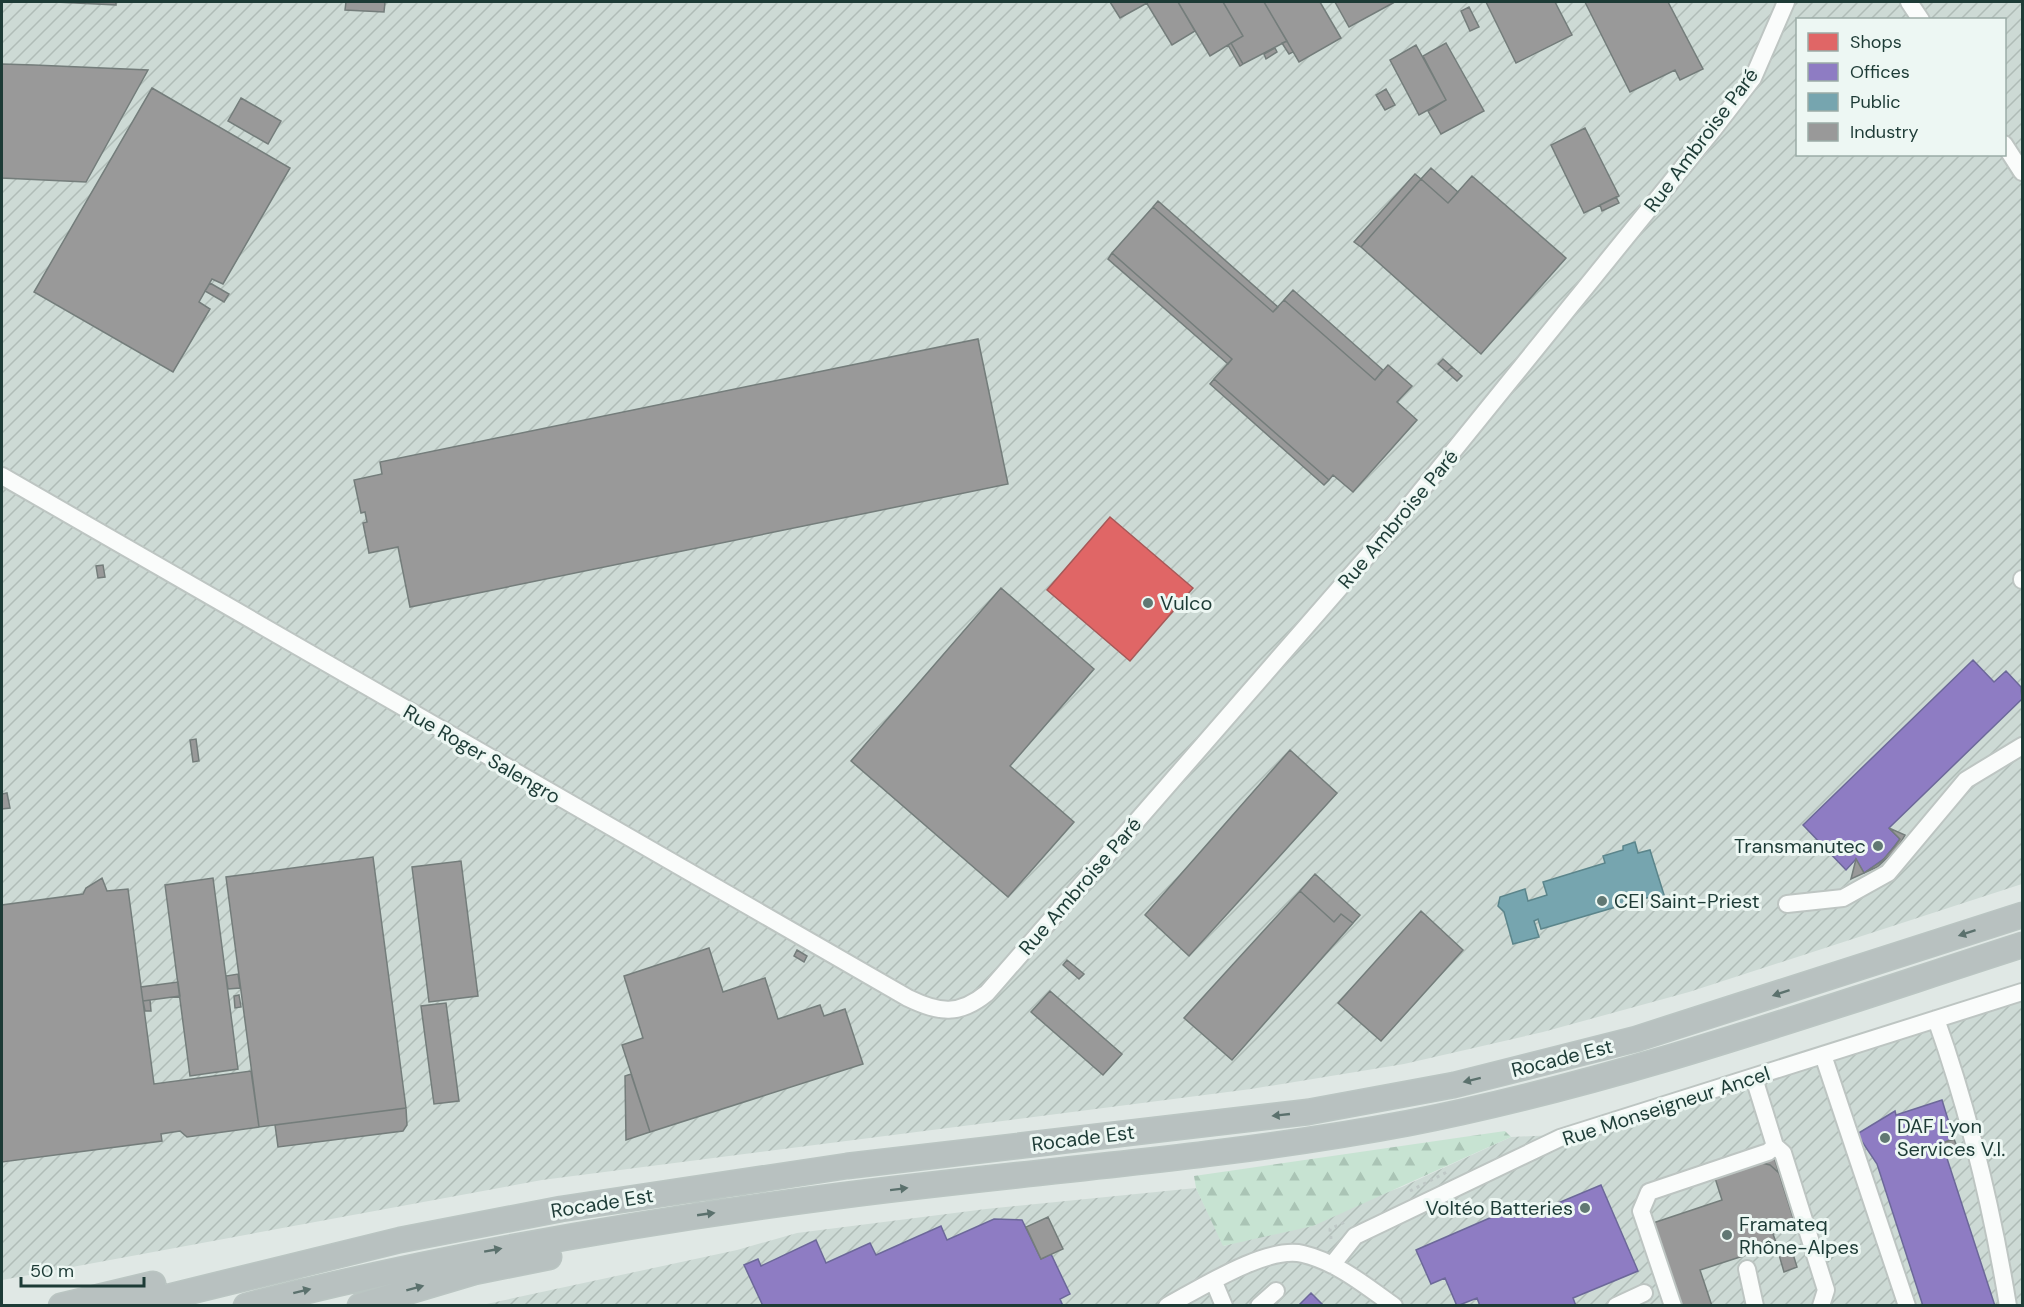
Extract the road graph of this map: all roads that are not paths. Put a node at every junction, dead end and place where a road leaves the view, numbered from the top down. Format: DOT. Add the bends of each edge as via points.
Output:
graph roads {
  1 [pos="1786,2"];
  2 [pos="1909,2"];
  3 [pos="1921,18"];
  4 [pos="2006,147"];
  5 [pos="2022,172"];
  6 [pos="2,476"];
  7 [pos="2022,746"];
  8 [pos="1787,904"];
  9 [pos="2022,915"];
  10 [pos="2022,945"];
  11 [pos="2022,992"];
  12 [pos="970,1007"];
  13 [pos="1936,1019"];
  14 [pos="1823,1055"];
  15 [pos="1754,1078"];
  16 [pos="1775,1146"];
  17 [pos="678,1218"];
  18 [pos="1332,1265"];
  19 [pos="277,1269"];
  20 [pos="1747,1269"];
  21 [pos="1214,1282"];
  22 [pos="1276,1291"];
  23 [pos="1644,1293"];
  24 [pos="61,1305"];
  25 [pos="131,1305"];
  26 [pos="246,1305"];
  27 [pos="360,1305"];
  28 [pos="1167,1305"];
  29 [pos="1224,1305"];
  30 [pos="1260,1305"];
  31 [pos="1394,1305"];
  32 [pos="1616,1305"];
  33 [pos="1673,1305"];
  34 [pos="1755,1305"];
  35 [pos="1821,1305"];
  36 [pos="1907,1305"];
  37 [pos="2008,1305"];
  1 -- 12 [label="street, Rue Ambroise Paré" via="1753,78 1460,444 1355,571 987,993"];
  2 -- 3 [label="street"];
  4 -- 5 [label="street"];
  6 -- 12 [label="street, Rue Roger Salengro" via="908,998 928,1007"];
  7 -- 8 [label="street" via="1966,780 1888,873 1844,898"];
  9 -- 19 [label="highway, Rocade Est, one-way" via="1636,1039 1454,1085 1308,1112 847,1166 573,1207 400,1240"];
  17 -- 10 [label="highway, Rocade Est, one-way" via="840,1195 1284,1144 1410,1122 1538,1094 1659,1061"];
  11 -- 13 [label="street, Rue Monseigneur Ancel"];
  13 -- 14 [label="street, Rue Monseigneur Ancel"];
  13 -- 37 [label="street" via="1954,1070 1995,1225"];
  14 -- 15 [label="street, Rue Monseigneur Ancel"];
  14 -- 36 [label="street"];
  15 -- 16 [label="street"];
  15 -- 18 [label="street, Rue Monseigneur Ancel" via="1560,1138 1355,1236"];
  16 -- 33 [label="street" via="1768,1152 1649,1192 1641,1211"];
  16 -- 35 [label="street" via="1783,1153 1826,1290"];
  26 -- 17 [label="highway, Rocade Est, one-way" via="477,1253"];
  27 -- 17 [label="highway, one-way" via="474,1272 657,1236"];
  18 -- 21 [label="street" via="1301,1253 1279,1254 1248,1264"];
  18 -- 31 [label="street"];
  19 -- 24 [label="highway" via="256,1259"];
  19 -- 25 [label="highway, Rocade Est"];
  20 -- 34 [label="street"];
  21 -- 28 [label="street"];
  21 -- 29 [label="street"];
  22 -- 30 [label="street"];
  23 -- 32 [label="street"];
}
